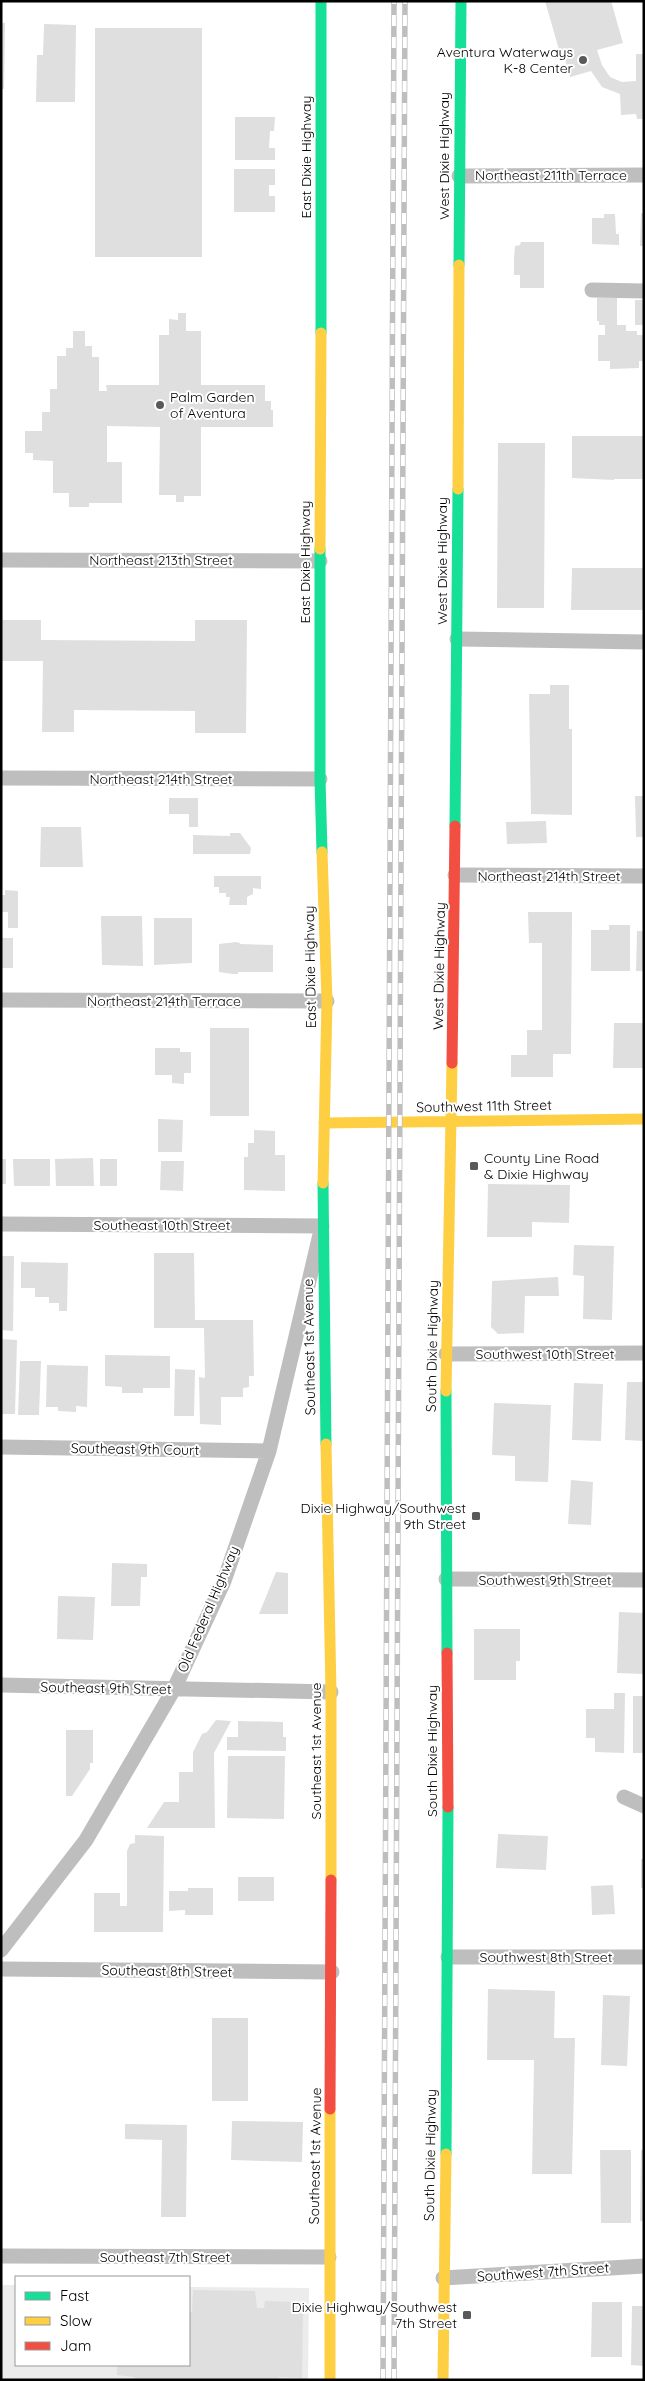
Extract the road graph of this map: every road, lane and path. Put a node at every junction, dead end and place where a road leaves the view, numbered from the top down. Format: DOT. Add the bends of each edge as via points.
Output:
graph roads {
  1 [pos="321,1"];
  2 [pos="461,1"];
  3 [pos="644,175"];
  4 [pos="459,176"];
  5 [pos="592,290"];
  6 [pos="644,291"];
  7 [pos="1,560"];
  8 [pos="320,560"];
  9 [pos="457,639"];
  10 [pos="644,642"];
  11 [pos="1,778"];
  12 [pos="320,779"];
  13 [pos="455,875"];
  14 [pos="644,876"];
  15 [pos="1,1000"];
  16 [pos="326,1001"];
  17 [pos="644,1119"];
  18 [pos="450,1122"];
  19 [pos="324,1123"];
  20 [pos="1,1224"];
  21 [pos="322,1226"];
  22 [pos="644,1353"];
  23 [pos="446,1354"];
  24 [pos="1,1447"];
  25 [pos="269,1451"];
  26 [pos="446,1579"];
  27 [pos="644,1580"];
  28 [pos="1,1685"];
  29 [pos="174,1689"];
  30 [pos="331,1692"];
  31 [pos="624,1797"];
  32 [pos="644,1806"];
  33 [pos="1,1950"];
  34 [pos="448,1957"];
  35 [pos="644,1957"];
  36 [pos="1,1969"];
  37 [pos="332,1972"];
  38 [pos="1,2256"];
  39 [pos="329,2257"];
  40 [pos="644,2266"];
  41 [pos="443,2278"];
  42 [pos="330,2380"];
  43 [pos="443,2380"];
  1 -- 8 [label="main road, East Dixie Highway"];
  2 -- 4 [label="main road, West Dixie Highway"];
  3 -- 4 [label="street, Northeast 211th Terrace"];
  4 -- 9 [label="main road, West Dixie Highway"];
  5 -- 6 [label="street"];
  7 -- 8 [label="street, Northeast 213th Street"];
  8 -- 12 [label="main road, East Dixie Highway"];
  9 -- 10 [label="street"];
  9 -- 13 [label="main road, West Dixie Highway"];
  11 -- 12 [label="street, Northeast 214th Street"];
  12 -- 16 [label="main road, East Dixie Highway"];
  13 -- 14 [label="street, Northeast 214th Street"];
  13 -- 18 [label="main road, West Dixie Highway"];
  15 -- 16 [label="street, Northeast 214th Terrace"];
  16 -- 19 [label="main road, East Dixie Highway"];
  17 -- 18 [label="main road, Southwest 11th Street"];
  18 -- 19 [label="main road, Southwest 11th Street"];
  18 -- 23 [label="main road, South Dixie Highway"];
  19 -- 21 [label="main road, Southeast 1st Avenue"];
  20 -- 21 [label="street, Southeast 10th Street"];
  21 -- 25 [label="street, Old Federal Highway"];
  21 -- 30 [label="main road, Southeast 1st Avenue"];
  22 -- 23 [label="street, Southwest 10th Street"];
  23 -- 26 [label="main road, South Dixie Highway"];
  24 -- 25 [label="street, Southeast 9th Court"];
  25 -- 29 [label="street, Old Federal Highway" via="224,1580"];
  26 -- 27 [label="street, Southwest 9th Street"];
  26 -- 34 [label="main road, South Dixie Highway"];
  28 -- 29 [label="street, Southeast 9th Street"];
  29 -- 30 [label="street, Southeast 9th Street"];
  29 -- 33 [label="street, Old Federal Highway" via="86,1840"];
  30 -- 37 [label="main road, Southeast 1st Avenue"];
  31 -- 32 [label="street"];
  34 -- 35 [label="street, Southwest 8th Street"];
  34 -- 41 [label="main road, South Dixie Highway"];
  36 -- 37 [label="street, Southeast 8th Street"];
  37 -- 39 [label="main road, Southeast 1st Avenue"];
  38 -- 39 [label="street, Southeast 7th Street"];
  39 -- 42 [label="main road, Southeast 1st Avenue"];
  40 -- 41 [label="street, Southwest 7th Street"];
  41 -- 43 [label="main road, South Dixie Highway"];
}
